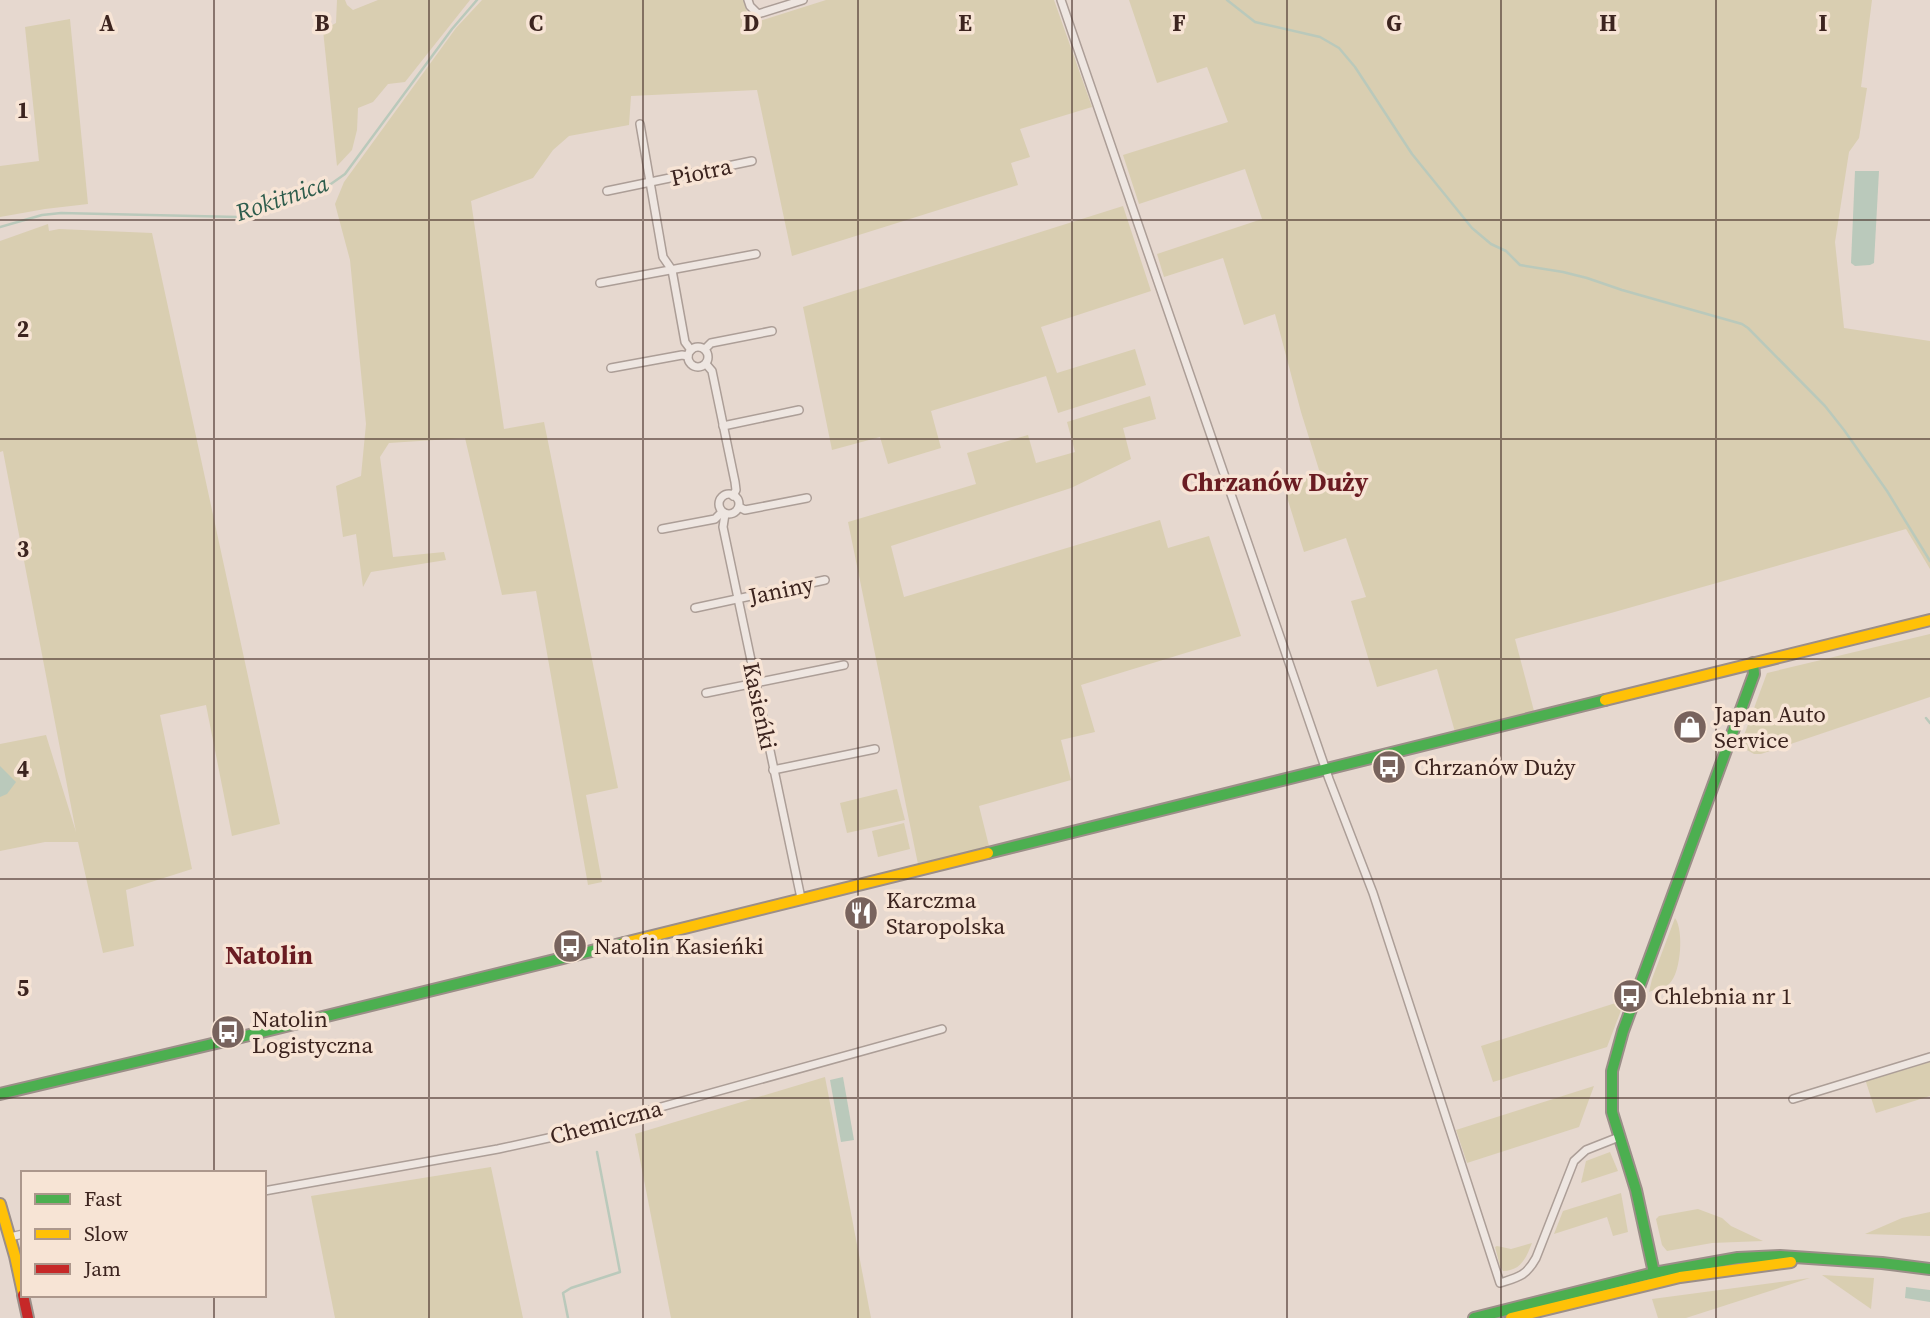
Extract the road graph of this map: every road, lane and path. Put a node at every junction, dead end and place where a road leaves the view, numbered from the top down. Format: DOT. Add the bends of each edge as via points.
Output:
graph roads {
  1 [pos="748,0"];
  2 [pos="803,0"];
  3 [pos="1061,0"];
  4 [pos="640,124"];
  5 [pos="752,161"];
  6 [pos="650,183"];
  7 [pos="607,191"];
  8 [pos="756,254"];
  9 [pos="672,270"];
  10 [pos="600,283"];
  11 [pos="772,331"];
  12 [pos="705,349"];
  13 [pos="690,353"];
  14 [pos="706,364"];
  15 [pos="611,368"];
  16 [pos="799,410"];
  17 [pos="723,426"];
  18 [pos="733,496"];
  19 [pos="807,498"];
  20 [pos="738,507"];
  21 [pos="723,513"];
  22 [pos="662,529"];
  23 [pos="825,580"];
  24 [pos="738,599"];
  25 [pos="695,608"];
  26 [pos="1930,620"];
  27 [pos="1753,663"];
  28 [pos="844,664"];
  29 [pos="756,683"];
  30 [pos="706,693"];
  31 [pos="875,748"];
  32 [pos="1326,769"];
  33 [pos="773,770"];
  34 [pos="801,898"];
  35 [pos="942,1029"];
  36 [pos="1930,1057"];
  37 [pos="0,1094"];
  38 [pos="1793,1099"];
  39 [pos="1619,1137"];
  40 [pos="266,1191"];
  41 [pos="0,1204"];
  42 [pos="21,1234"];
  43 [pos="10,1237"];
  44 [pos="1930,1269"];
  45 [pos="1655,1278"];
  46 [pos="21,1285"];
  47 [pos="24,1297"];
  48 [pos="28,1318"];
  49 [pos="1474,1318"];
  50 [pos="1511,1318"];
  1 -- 2 [label="street" via="758,14"];
  3 -- 32 [label="street"];
  4 -- 6 [label="street"];
  5 -- 6 [label="street, Piotra"];
  6 -- 7 [label="street, Piotra"];
  6 -- 9 [label="street" via="663,257"];
  8 -- 9 [label="street"];
  9 -- 10 [label="street"];
  9 -- 13 [label="street"];
  11 -- 12 [label="street" via="711,343"];
  12 -- 13 [label="street"];
  12 -- 14 [label="street"];
  13 -- 14 [label="street" via="695,366"];
  13 -- 15 [label="street"];
  14 -- 17 [label="street" via="712,372"];
  16 -- 17 [label="street"];
  17 -- 18 [label="street" via="735,482"];
  18 -- 20 [label="street"];
  18 -- 21 [label="street" via="720,500"];
  19 -- 20 [label="street" via="745,510"];
  20 -- 21 [label="street" via="733,514"];
  21 -- 22 [label="street" via="715,519"];
  21 -- 24 [label="street, Kasieńki"];
  23 -- 24 [label="street, Janiny"];
  24 -- 25 [label="street, Janiny"];
  24 -- 29 [label="street, Kasieńki"];
  26 -- 27 [label="street"];
  27 -- 32 [label="street"];
  27 -- 39 [label="street" via="1754,674 1615,1056 1611,1099"];
  28 -- 29 [label="street"];
  29 -- 30 [label="street"];
  29 -- 33 [label="street, Kasieńki"];
  31 -- 33 [label="street"];
  32 -- 34 [label="street"];
  32 -- 39 [label="street" via="1373,893 1500,1283 1529,1270 1579,1154"];
  33 -- 34 [label="street, Kasieńki"];
  34 -- 37 [label="street"];
  35 -- 40 [label="street, Chemiczna" via="553,1137"];
  36 -- 38 [label="street"];
  39 -- 45 [label="street"];
  41 -- 43 [label="street"];
  42 -- 43 [label="street"];
  43 -- 46 [label="street"];
  44 -- 45 [label="street" via="1780,1256 1738,1258"];
  45 -- 49 [label="street"];
  45 -- 50 [label="street"];
  47 -- 48 [label="street"];
}
